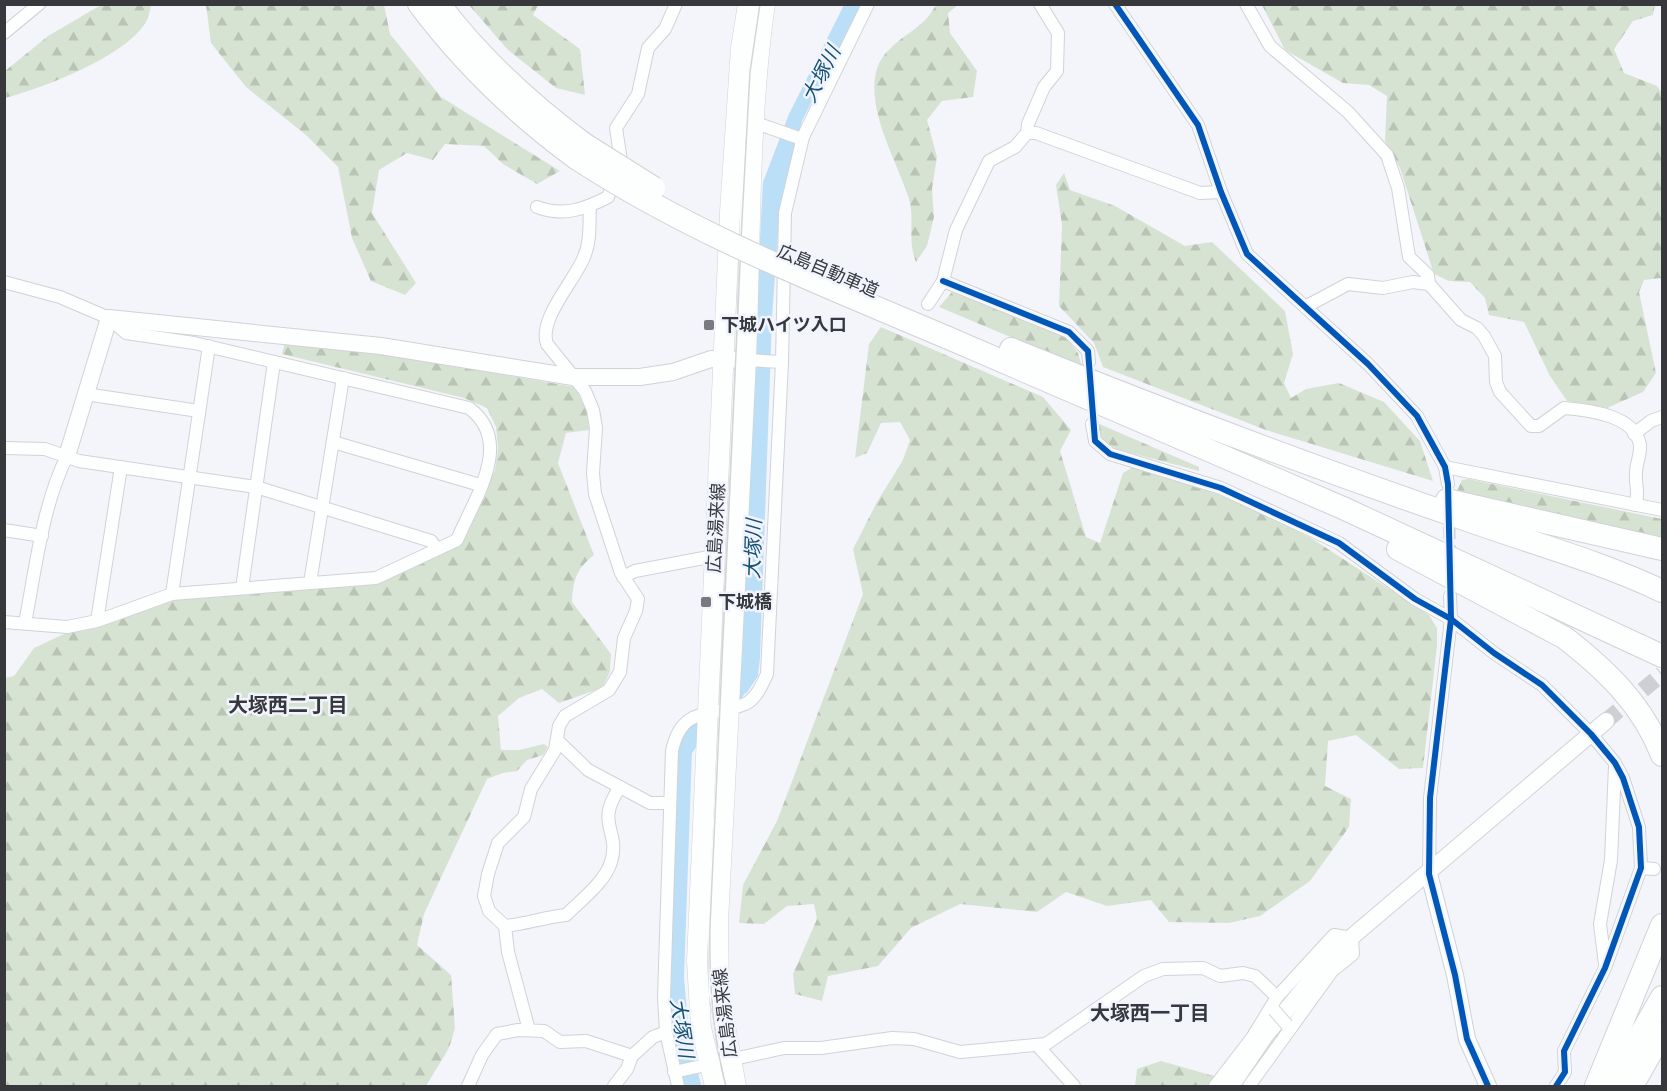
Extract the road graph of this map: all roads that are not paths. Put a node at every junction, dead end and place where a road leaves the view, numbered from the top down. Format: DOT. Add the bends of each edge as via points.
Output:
graph roads {
  1 [pos="39,4"];
  2 [pos="419,4"];
  3 [pos="439,4"];
  4 [pos="676,4"];
  5 [pos="748,4"];
  6 [pos="765,4"];
  7 [pos="868,4"];
  8 [pos="1040,4"];
  9 [pos="1115,4"];
  10 [pos="1246,4"];
  11 [pos="4,33"];
  12 [pos="745,122"];
  13 [pos="1027,132"];
  14 [pos="801,137"];
  15 [pos="580,151"];
  16 [pos="1221,192"];
  17 [pos="590,206"];
  18 [pos="537,207"];
  19 [pos="943,280"];
  20 [pos="4,282"];
  21 [pos="1429,284"];
  22 [pos="928,304"];
  23 [pos="1305,307"];
  24 [pos="108,318"];
  25 [pos="947,330"];
  26 [pos="209,346"];
  27 [pos="725,358"];
  28 [pos="748,361"];
  29 [pos="274,362"];
  30 [pos="778,362"];
  31 [pos="1089,362"];
  32 [pos="573,377"];
  33 [pos="343,378"];
  34 [pos="85,394"];
  35 [pos="199,411"];
  36 [pos="1662,417"];
  37 [pos="1092,424"];
  38 [pos="1634,434"];
  39 [pos="333,442"];
  40 [pos="4,448"];
  41 [pos="1273,448"];
  42 [pos="1204,449"];
  43 [pos="67,456"];
  44 [pos="121,467"];
  45 [pos="1445,467"];
  46 [pos="190,477"];
  47 [pos="480,484"];
  48 [pos="1448,484"];
  49 [pos="256,487"];
  50 [pos="1635,505"];
  51 [pos="322,510"];
  52 [pos="1662,510"];
  53 [pos="4,530"];
  54 [pos="42,536"];
  55 [pos="437,549"];
  56 [pos="1662,549"];
  57 [pos="714,556"];
  58 [pos="623,577"];
  59 [pos="310,583"];
  60 [pos="242,588"];
  61 [pos="1662,591"];
  62 [pos="172,594"];
  63 [pos="1450,596"];
  64 [pos="1450,619"];
  65 [pos="97,621"];
  66 [pos="4,622"];
  67 [pos="25,623"];
  68 [pos="1662,656"];
  69 [pos="718,710"];
  70 [pos="1606,721"];
  71 [pos="1591,734"];
  72 [pos="557,740"];
  73 [pos="1662,755"];
  74 [pos="1615,763"];
  75 [pos="620,787"];
  76 [pos="670,803"];
  77 [pos="1641,868"];
  78 [pos="1654,869"];
  79 [pos="1429,874"];
  80 [pos="1662,925"];
  81 [pos="505,926"];
  82 [pos="1352,938"];
  83 [pos="1605,968"];
  84 [pos="1662,997"];
  85 [pos="1274,1005"];
  86 [pos="1288,1027"];
  87 [pos="529,1030"];
  88 [pos="666,1032"];
  89 [pos="1662,1033"];
  90 [pos="1037,1045"];
  91 [pos="632,1056"];
  92 [pos="729,1060"];
  93 [pos="704,1064"];
  94 [pos="675,1071"];
  95 [pos="468,1086"];
  96 [pos="614,1086"];
  97 [pos="678,1086"];
  98 [pos="715,1086"];
  99 [pos="736,1086"];
  100 [pos="1074,1086"];
  101 [pos="1215,1086"];
  102 [pos="1231,1086"];
  103 [pos="1249,1086"];
  104 [pos="1488,1086"];
  105 [pos="1556,1086"];
  106 [pos="1596,1086"];
  107 [pos="1611,1086"];
  108 [pos="1632,1086"];
  1 -- 11 [label="street"];
  2 -- 15 [label="highway, 広島自動車道" via="477,74 520,115"];
  3 -- 15 [label="highway, 広島自動車道" via="488,62"];
  4 -- 17 [label="street" via="665,29 648,48 638,94 616,128 621,161 608,197"];
  5 -- 12 [label="main road, 広島湯来線" via="741,48"];
  6 -- 12 [label="main road, 広島湯来線"];
  7 -- 14 [label="street"];
  8 -- 13 [label="street" via="1058,33 1057,71 1044,87"];
  9 -- 16 [label="street" via="1198,125"];
  10 -- 21 [label="street" via="1270,46 1348,112 1387,155 1398,188 1408,256 1428,275"];
  12 -- 14 [label="street"];
  12 -- 27 [label="main road, 広島湯来線" via="730,212"];
  12 -- 28 [label="main road, 広島湯来線"];
  13 -- 16 [label="street" via="1200,193"];
  13 -- 19 [label="street" via="1015,147 988,161 956,230"];
  14 -- 30 [label="street" via="784,213"];
  15 -- 25 [label="highway, 広島自動車道, bridge" via="627,192 695,228"];
  16 -- 23 [label="street" via="1247,254"];
  17 -- 18 [label="street" via="550,212"];
  17 -- 32 [label="street" via="584,258 548,321 544,336"];
  19 -- 22 [label="street"];
  19 -- 31 [label="street" via="1069,332 1088,351"];
  20 -- 24 [label="street" via="60,297"];
  21 -- 23 [label="street" via="1413,282 1383,288 1348,284"];
  21 -- 38 [label="street" via="1461,320 1484,336 1495,356 1500,392 1531,426 1539,426 1564,408 1615,418"];
  23 -- 45 [label="street" via="1368,364 1417,416"];
  24 -- 26 [label="street" via="126,333"];
  24 -- 32 [label="street" via="370,344"];
  24 -- 34 [label="street"];
  25 -- 41 [label="highway, 広島自動車道"];
  25 -- 42 [label="highway, 広島自動車道"];
  26 -- 29 [label="street"];
  26 -- 35 [label="street"];
  27 -- 28 [label="street"];
  27 -- 32 [label="street" via="640,377"];
  27 -- 57 [label="main road, 広島湯来線"];
  28 -- 30 [label="street"];
  28 -- 69 [label="main road, 広島湯来線" via="729,678"];
  29 -- 33 [label="street"];
  29 -- 49 [label="street"];
  30 -- 69 [label="street" via="767,674 746,703"];
  32 -- 58 [label="street" via="585,391 593,410 595,494"];
  33 -- 39 [label="street"];
  33 -- 47 [label="street" via="469,408 480,416 492,448"];
  34 -- 35 [label="street"];
  34 -- 43 [label="street"];
  35 -- 46 [label="street"];
  36 -- 38 [label="street"];
  37 -- 64 [label="street" via="1095,441 1110,454 1221,488 1339,543 1415,599"];
  38 -- 50 [label="street" via="1640,447"];
  39 -- 47 [label="street"];
  39 -- 51 [label="street"];
  40 -- 43 [label="street" via="45,449"];
  41 -- 56 [label="highway" via="1402,489"];
  41 -- 61 [label="highway"];
  42 -- 68 [label="highway" via="1343,508"];
  42 -- 73 [label="highway" via="1565,638 1627,694 1644,717"];
  43 -- 44 [label="street"];
  43 -- 54 [label="street" via="56,479"];
  44 -- 46 [label="street"];
  44 -- 65 [label="street"];
  45 -- 48 [label="street"];
  45 -- 50 [label="street"];
  46 -- 49 [label="street"];
  46 -- 62 [label="street"];
  47 -- 55 [label="street" via="457,540"];
  49 -- 51 [label="street"];
  49 -- 60 [label="street"];
  50 -- 52 [label="street"];
  51 -- 55 [label="street" via="431,541"];
  51 -- 59 [label="street"];
  53 -- 54 [label="street"];
  54 -- 67 [label="street"];
  55 -- 59 [label="street" via="376,578"];
  57 -- 58 [label="street" via="635,571"];
  57 -- 69 [label="main road, 広島湯来線"];
  58 -- 72 [label="street" via="638,599 624,638 620,672 609,690 565,716"];
  59 -- 60 [label="street"];
  60 -- 62 [label="street"];
  62 -- 65 [label="street"];
  63 -- 64 [label="street"];
  64 -- 71 [label="street" via="1542,685"];
  64 -- 79 [label="street" via="1430,798"];
  65 -- 67 [label="street" via="67,627"];
  66 -- 67 [label="street"];
  69 -- 76 [label="street" via="684,723 675,735"];
  69 -- 92 [label="main road, 広島湯来線" via="719,994"];
  69 -- 93 [label="main road, 広島湯来線" via="708,740 697,961"];
  70 -- 71 [label="street"];
  71 -- 74 [label="street"];
  71 -- 79 [label="street"];
  72 -- 75 [label="street" via="588,770"];
  72 -- 81 [label="street" via="555,750 533,783 524,817 498,843 488,874 484,896 489,911"];
  74 -- 77 [label="street" via="1639,827"];
  74 -- 83 [label="street" via="1611,860 1600,924"];
  75 -- 76 [label="street" via="650,803"];
  75 -- 81 [label="street" via="609,804 607,816 613,851 603,876 566,915"];
  76 -- 88 [label="street"];
  77 -- 78 [label="street"];
  77 -- 83 [label="street"];
  79 -- 82 [label="street"];
  79 -- 104 [label="street" via="1467,1039"];
  80 -- 106 [label="highway"];
  81 -- 87 [label="street"];
  82 -- 85 [label="street" via="1334,935"];
  82 -- 86 [label="street" via="1353,954 1332,971"];
  82 -- 102 [label="street" via="1306,983"];
  83 -- 105 [label="street" via="1564,1051 1565,1072"];
  84 -- 107 [label="highway"];
  85 -- 86 [label="street, bridge"];
  85 -- 90 [label="street" via="1255,976 1243,972 1220,976 1203,968 1162,969 1144,976 1046,1044"];
  85 -- 101 [label="street"];
  86 -- 103 [label="street"];
  87 -- 91 [label="street" via="544,1031 560,1042 586,1041"];
  87 -- 95 [label="street" via="497,1034 482,1054"];
  88 -- 91 [label="street" via="653,1036"];
  88 -- 94 [label="street"];
  89 -- 108 [label="highway"];
  90 -- 92 [label="street" via="960,1052 914,1039 892,1038 821,1048 784,1048"];
  90 -- 100 [label="street"];
  91 -- 96 [label="street"];
  92 -- 93 [label="street"];
  92 -- 99 [label="main road, 広島湯来線"];
  93 -- 94 [label="street"];
  93 -- 98 [label="main road, 広島湯来線"];
  94 -- 97 [label="street"];
}
